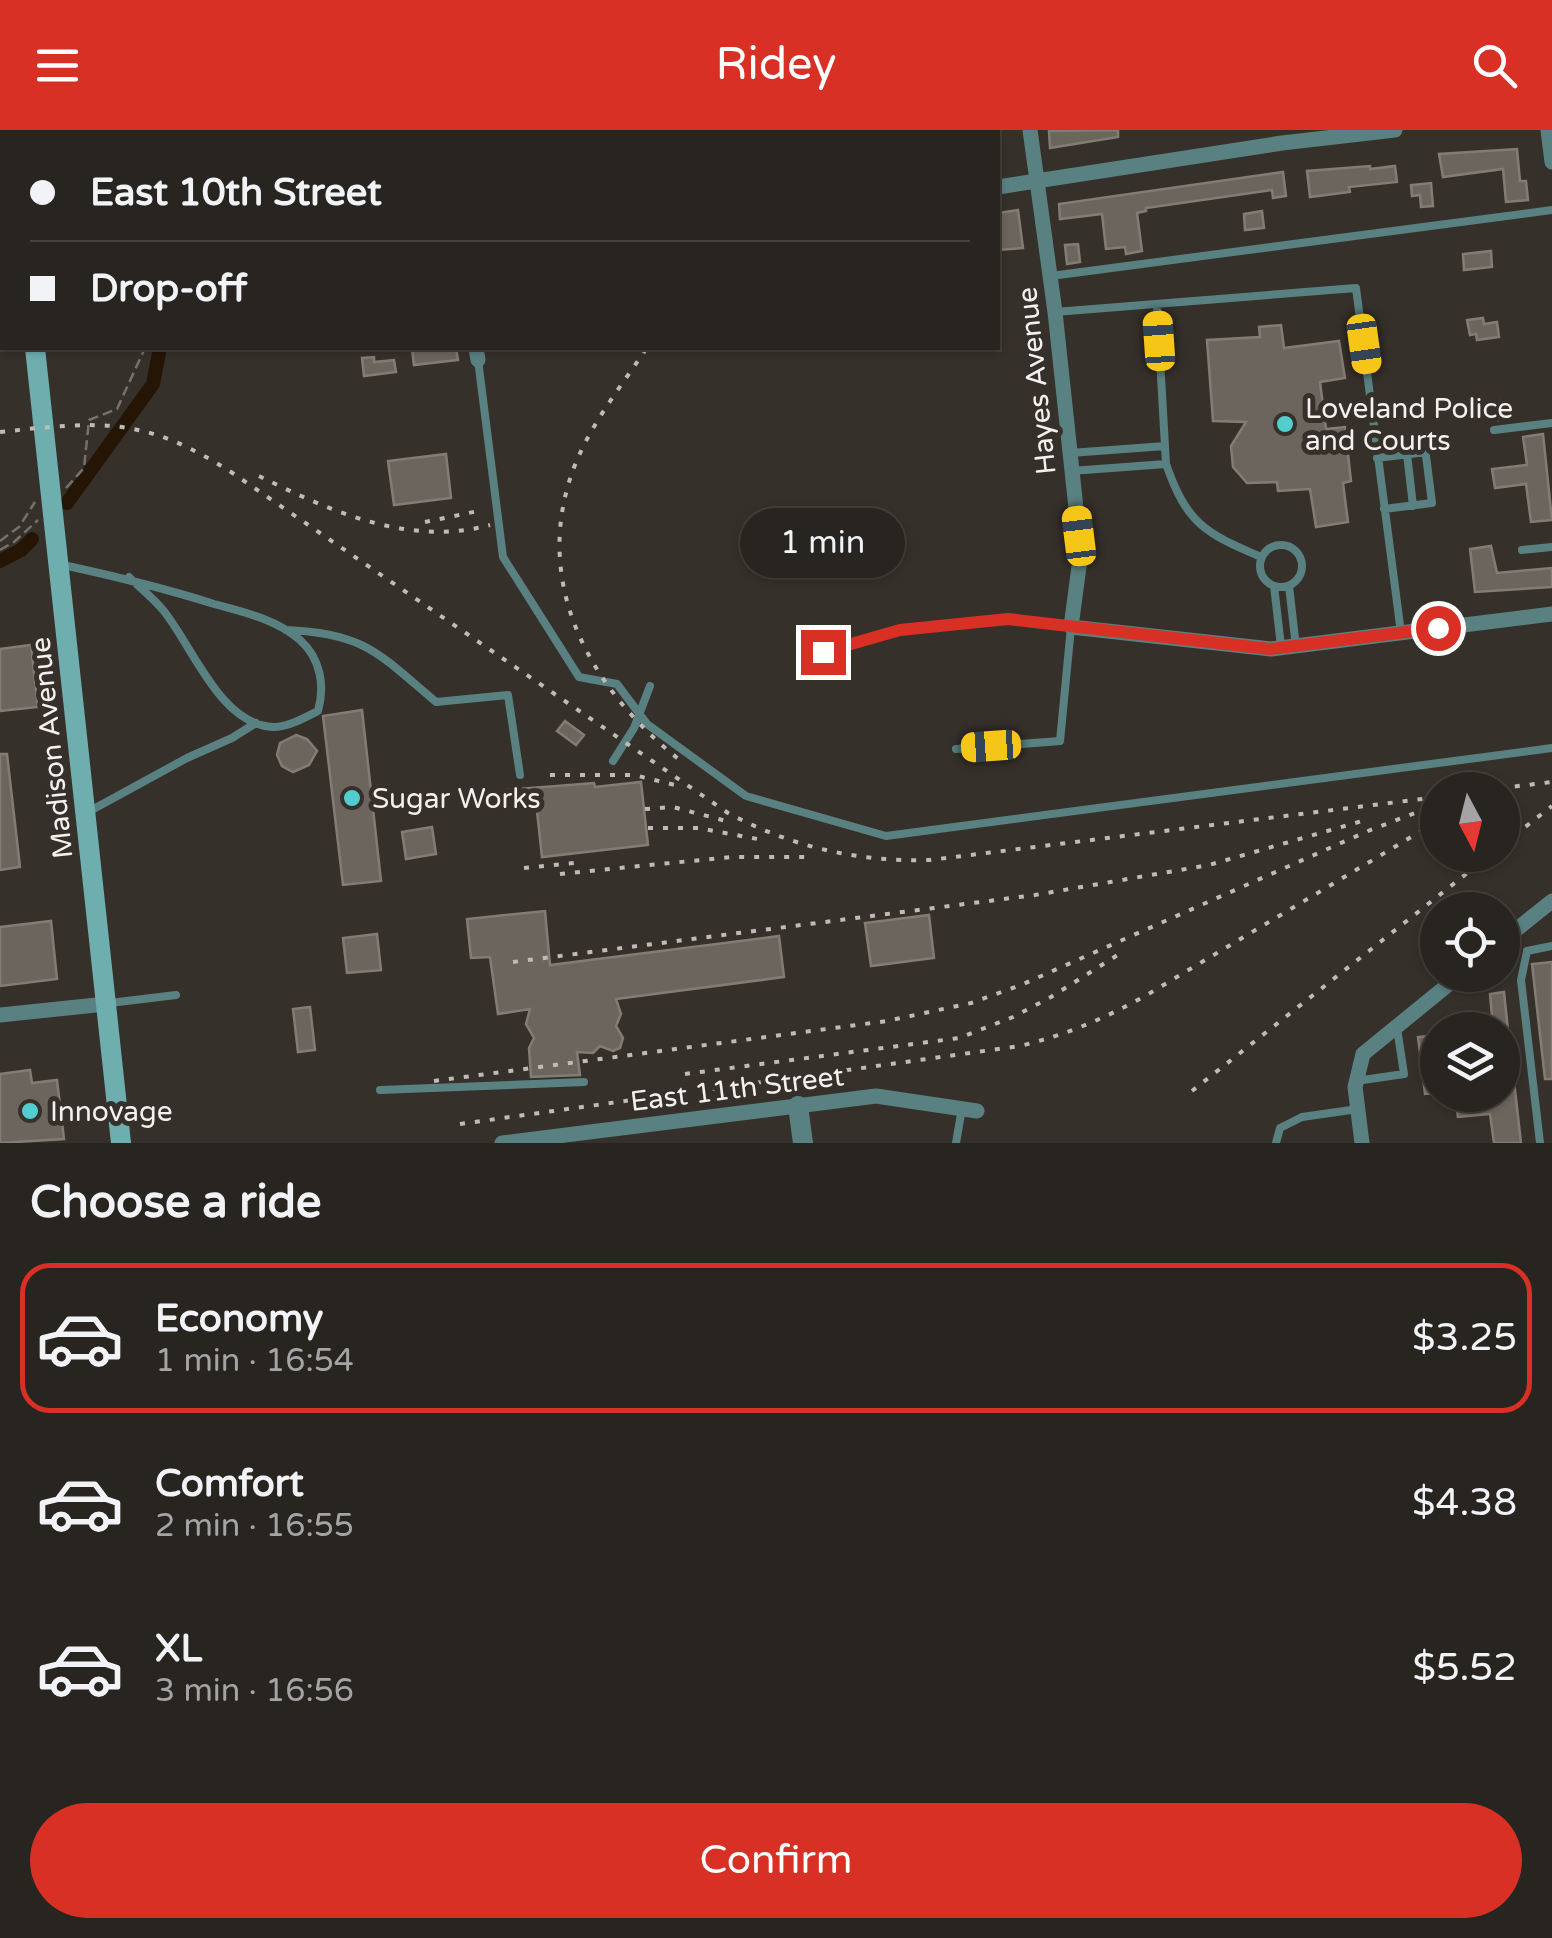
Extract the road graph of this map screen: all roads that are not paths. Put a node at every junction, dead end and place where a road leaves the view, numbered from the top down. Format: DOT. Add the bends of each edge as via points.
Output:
graph roads {
  1 [pos="1030,130"];
  2 [pos="1395,130"];
  3 [pos="1548,130"];
  4 [pos="1281,136"];
  5 [pos="1552,162"];
  6 [pos="1038,180"];
  7 [pos="1000,187"];
  8 [pos="1552,210"];
  9 [pos="1050,276"];
  10 [pos="1156,306"];
  11 [pos="1055,312"];
  12 [pos="36,350"];
  13 [pos="477,354"];
  14 [pos="1552,423"];
  15 [pos="1494,430"];
  16 [pos="1424,440"];
  17 [pos="1165,446"];
  18 [pos="1426,452"];
  19 [pos="1069,453"];
  20 [pos="1406,454"];
  21 [pos="1378,458"];
  22 [pos="1166,464"];
  23 [pos="1071,470"];
  24 [pos="1413,506"];
  25 [pos="1384,509"];
  26 [pos="1552,547"];
  27 [pos="1522,550"];
  28 [pos="1261,556"];
  29 [pos="58,564"];
  30 [pos="128,578"];
  31 [pos="1274,586"];
  32 [pos="1288,586"];
  33 [pos="1552,614"];
  34 [pos="1071,627"];
  35 [pos="283,630"];
  36 [pos="1401,633"];
  37 [pos="1288,648"];
  38 [pos="823,652"];
  39 [pos="650,686"];
  40 [pos="640,714"];
  41 [pos="256,722"];
  42 [pos="956,748"];
  43 [pos="1552,748"];
  44 [pos="613,762"];
  45 [pos="520,775"];
  46 [pos="85,814"];
  47 [pos="1552,900"];
  48 [pos="1520,926"];
  49 [pos="1520,945"];
  50 [pos="1552,946"];
  51 [pos="1527,950"];
  52 [pos="1439,992"];
  53 [pos="176,996"];
  54 [pos="106,1004"];
  55 [pos="0,1015"];
  56 [pos="1396,1026"];
  57 [pos="1356,1081"];
  58 [pos="584,1082"];
  59 [pos="380,1090"];
  60 [pos="798,1106"];
  61 [pos="970,1109"];
  62 [pos="1358,1109"];
  63 [pos="121,1143"];
  64 [pos="502,1143"];
  65 [pos="803,1143"];
  66 [pos="956,1143"];
  67 [pos="1276,1143"];
  68 [pos="1362,1143"];
  69 [pos="1540,1143"];
  1 -- 6 [label="street, Hayes Avenue"];
  2 -- 4 [label="street"];
  3 -- 5 [label="street"];
  4 -- 6 [label="street"];
  6 -- 7 [label="street"];
  6 -- 9 [label="street, Hayes Avenue"];
  8 -- 9 [label="lane"];
  9 -- 11 [label="street, Hayes Avenue"];
  10 -- 11 [label="lane"];
  10 -- 17 [label="lane"];
  10 -- 21 [label="lane" via="1356,288"];
  11 -- 19 [label="street, Hayes Avenue"];
  12 -- 29 [label="main road, Madison Avenue"];
  13 -- 40 [label="lane" via="503,557 580,677 617,684"];
  14 -- 15 [label="lane"];
  16 -- 18 [label="lane"];
  17 -- 19 [label="lane"];
  17 -- 22 [label="lane"];
  18 -- 20 [label="lane"];
  18 -- 24 [label="lane" via="1432,503"];
  19 -- 23 [label="street, Hayes Avenue"];
  20 -- 21 [label="lane"];
  20 -- 24 [label="lane"];
  21 -- 25 [label="lane"];
  22 -- 23 [label="lane"];
  22 -- 28 [label="lane" via="1186,509 1204,530"];
  23 -- 34 [label="street, Hayes Avenue" via="1080,559"];
  24 -- 25 [label="lane"];
  25 -- 36 [label="lane"];
  26 -- 27 [label="lane"];
  28 -- 31 [label="lane" via="1262,576"];
  28 -- 32 [label="lane" via="1277,544 1297,551 1302,570"];
  29 -- 30 [label="lane"];
  29 -- 46 [label="main road, Madison Avenue"];
  30 -- 35 [label="lane"];
  30 -- 41 [label="lane" via="164,611 228,706"];
  31 -- 32 [label="lane"];
  31 -- 37 [label="lane"];
  32 -- 37 [label="lane"];
  33 -- 36 [label="street"];
  34 -- 37 [label="street"];
  34 -- 38 [label="lane" via="1008,619 900,630"];
  34 -- 42 [label="lane" via="1060,742"];
  35 -- 41 [label="lane" via="302,641 319,669 318,711 284,725"];
  35 -- 45 [label="lane" via="323,631 369,646 436,702 508,695"];
  36 -- 37 [label="street"];
  39 -- 40 [label="lane"];
  40 -- 43 [label="lane" via="746,796 886,836"];
  40 -- 44 [label="lane"];
  41 -- 46 [label="lane"];
  46 -- 54 [label="main road, Madison Avenue"];
  47 -- 48 [label="street"];
  49 -- 51 [label="lane"];
  50 -- 51 [label="lane"];
  51 -- 69 [label="lane" via="1521,980"];
  52 -- 56 [label="street"];
  53 -- 54 [label="lane"];
  54 -- 55 [label="street"];
  54 -- 63 [label="main road, Madison Avenue"];
  56 -- 57 [label="street" via="1370,1046"];
  56 -- 57 [label="lane" via="1404,1074"];
  57 -- 62 [label="street"];
  58 -- 59 [label="lane"];
  60 -- 61 [label="street, East 11th Street" via="876,1096"];
  60 -- 64 [label="street, East 11th Street"];
  60 -- 65 [label="street"];
  61 -- 66 [label="lane"];
  62 -- 67 [label="lane" via="1302,1117 1280,1128"];
  62 -- 68 [label="street"];
}
